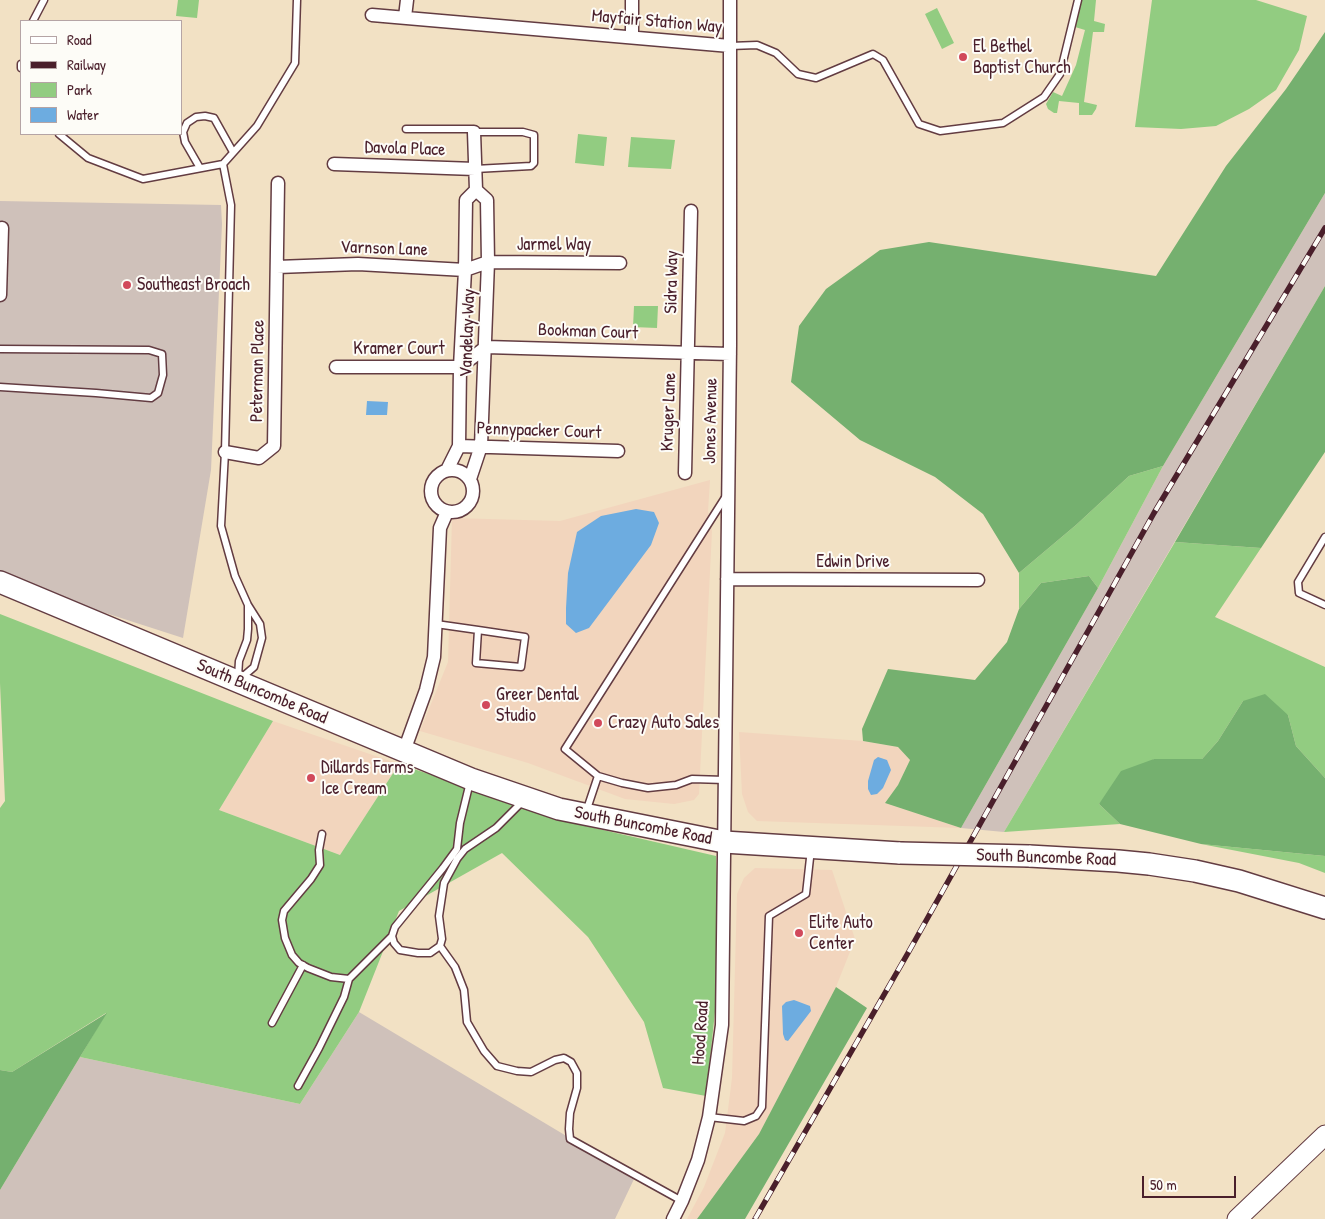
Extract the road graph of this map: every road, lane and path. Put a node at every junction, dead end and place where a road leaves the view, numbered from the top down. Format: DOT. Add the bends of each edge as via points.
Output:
graph roads {
  1 [pos="44,0"];
  2 [pos="297,0"];
  3 [pos="407,0"];
  4 [pos="632,0"];
  5 [pos="730,0"];
  6 [pos="1078,0"];
  7 [pos="372,15"];
  8 [pos="405,17"];
  9 [pos="33,20"];
  10 [pos="632,37"];
  11 [pos="730,46"];
  12 [pos="406,129"];
  13 [pos="474,132"];
  14 [pos="60,135"];
  15 [pos="233,152"];
  16 [pos="223,164"];
  17 [pos="334,164"];
  18 [pos="200,168"];
  19 [pos="475,169"];
  20 [pos="278,183"];
  21 [pos="476,190"];
  22 [pos="691,211"];
  23 [pos="2,228"];
  24 [pos="488,262"];
  25 [pos="620,263"];
  26 [pos="277,267"];
  27 [pos="465,270"];
  28 [pos="0,295"];
  29 [pos="486,347"];
  30 [pos="0,349"];
  31 [pos="688,352"];
  32 [pos="730,354"];
  33 [pos="336,366"];
  34 [pos="460,367"];
  35 [pos="0,387"];
  36 [pos="459,446"];
  37 [pos="481,446"];
  38 [pos="618,451"];
  39 [pos="225,452"];
  40 [pos="447,470"];
  41 [pos="685,473"];
  42 [pos="470,479"];
  43 [pos="728,493"];
  44 [pos="447,512"];
  45 [pos="1325,537"];
  46 [pos="727,579"];
  47 [pos="978,580"];
  48 [pos="0,582"];
  49 [pos="1325,604"];
  50 [pos="248,605"];
  51 [pos="436,624"];
  52 [pos="478,630"];
  53 [pos="237,681"];
  54 [pos="404,751"];
  55 [pos="598,776"];
  56 [pos="471,779"];
  57 [pos="725,780"];
  58 [pos="526,799"];
  59 [pos="585,815"];
  60 [pos="322,834"];
  61 [pos="724,842"];
  62 [pos="811,848"];
  63 [pos="455,857"];
  64 [pos="1325,908"];
  65 [pos="392,936"];
  66 [pos="440,946"];
  67 [pos="302,965"];
  68 [pos="349,979"];
  69 [pos="272,1023"];
  70 [pos="298,1086"];
  71 [pos="709,1117"];
  72 [pos="1325,1135"];
  73 [pos="682,1201"];
  74 [pos="673,1219"];
  75 [pos="1237,1219"];
  1 -- 9 [label="lane"];
  2 -- 15 [label="lane" via="295,63 256,126"];
  3 -- 8 [label="street"];
  4 -- 10 [label="street"];
  5 -- 11 [label="street, Jones Avenue"];
  6 -- 11 [label="lane" via="1060,74 1044,97 1003,123 940,131 919,124 883,60 873,54 816,78 798,74 776,53 756,45"];
  7 -- 8 [label="street, Mayfair Station Way"];
  8 -- 10 [label="street, Mayfair Station Way"];
  10 -- 11 [label="street, Mayfair Station Way"];
  11 -- 32 [label="street, Jones Avenue"];
  12 -- 13 [label="lane" via="472,129"];
  13 -- 19 [label="street, Vandelay Way"];
  13 -- 19 [label="lane" via="534,135 534,163 531,166"];
  14 -- 18 [label="lane" via="88,158 143,179"];
  15 -- 16 [label="lane"];
  15 -- 18 [label="lane" via="214,118 196,118 187,123 183,132"];
  16 -- 18 [label="lane"];
  16 -- 39 [label="lane" via="231,205"];
  17 -- 19 [label="street, Davola Place"];
  19 -- 21 [label="street, Vandelay Way"];
  20 -- 26 [label="street, Peterman Place"];
  21 -- 24 [label="street, Vandelay Way" via="487,200"];
  21 -- 27 [label="street, Vandelay Way" via="466,200"];
  22 -- 31 [label="street, Sidra Way"];
  23 -- 28 [label="street"];
  24 -- 25 [label="street, Jarmel Way"];
  24 -- 27 [label="street, Varnson Lane"];
  24 -- 29 [label="street, Vandelay Way"];
  26 -- 27 [label="street, Varnson Lane" via="358,264"];
  26 -- 39 [label="street, Peterman Place" via="274,446 258,458"];
  27 -- 34 [label="street, Vandelay Way"];
  29 -- 31 [label="street, Bookman Court"];
  29 -- 34 [label="street, Kramer Court"];
  29 -- 37 [label="street, Vandelay Way"];
  30 -- 35 [label="lane" via="149,350 162,354 163,375 158,393 151,398"];
  31 -- 32 [label="street, Bookman Court"];
  31 -- 41 [label="street, Kruger Lane"];
  32 -- 43 [label="street, Jones Avenue"];
  33 -- 34 [label="street, Kramer Court"];
  34 -- 36 [label="street, Vandelay Way"];
  36 -- 37 [label="street, Pennypacker Court"];
  36 -- 40 [label="street, Vandelay Way"];
  37 -- 38 [label="street, Pennypacker Court"];
  37 -- 42 [label="street, Vandelay Way"];
  39 -- 50 [label="lane" via="221,526 235,576"];
  40 -- 42 [label="street" via="460,471"];
  40 -- 44 [label="street" via="435,477 430,491 435,504"];
  42 -- 44 [label="street" via="471,500 461,510"];
  43 -- 46 [label="street, Jones Avenue"];
  43 -- 55 [label="lane" via="565,750"];
  44 -- 51 [label="street" via="440,528"];
  45 -- 49 [label="lane" via="1298,582 1300,593"];
  46 -- 47 [label="street, Edwin Drive"];
  46 -- 57 [label="street, Jones Avenue"];
  48 -- 53 [label="main road, South Buncombe Road"];
  50 -- 53 [label="lane" via="247,640 239,661"];
  50 -- 53 [label="lane" via="260,624 262,638 254,667"];
  51 -- 52 [label="lane"];
  51 -- 54 [label="street" via="434,657 426,690"];
  52 -- 52 [label="lane" via="476,663 521,667 525,637"];
  53 -- 54 [label="main road, South Buncombe Road"];
  54 -- 56 [label="main road, South Buncombe Road"];
  55 -- 57 [label="lane" via="648,788 676,785 692,779"];
  55 -- 59 [label="lane"];
  56 -- 58 [label="main road, South Buncombe Road"];
  56 -- 63 [label="lane"];
  57 -- 61 [label="street, Jones Avenue"];
  58 -- 59 [label="main road, South Buncombe Road"];
  58 -- 63 [label="lane" via="496,828"];
  59 -- 61 [label="main road, South Buncombe Road"];
  60 -- 67 [label="lane" via="320,865 284,911 282,920 292,955"];
  61 -- 62 [label="main road, South Buncombe Road"];
  61 -- 71 [label="street, Hood Road" via="722,1025"];
  62 -- 64 [label="main road, South Buncombe Road, bridge" via="1126,862 1239,881"];
  62 -- 71 [label="lane" via="806,894 769,916 762,1107 756,1116 744,1120"];
  63 -- 65 [label="lane" via="395,926"];
  63 -- 66 [label="lane" via="444,883 439,916"];
  65 -- 66 [label="lane" via="400,950 430,952"];
  65 -- 68 [label="lane"];
  66 -- 73 [label="lane" via="455,967 464,990 467,1022 497,1066 531,1072 555,1060 564,1058 571,1062 577,1074 577,1088 570,1113 570,1139"];
  67 -- 68 [label="lane" via="331,977"];
  67 -- 69 [label="lane"];
  68 -- 70 [label="lane" via="344,996"];
  71 -- 73 [label="street, Hood Road" via="698,1160"];
  72 -- 75 [label="main road"];
  73 -- 74 [label="street, Hood Road"];
}
